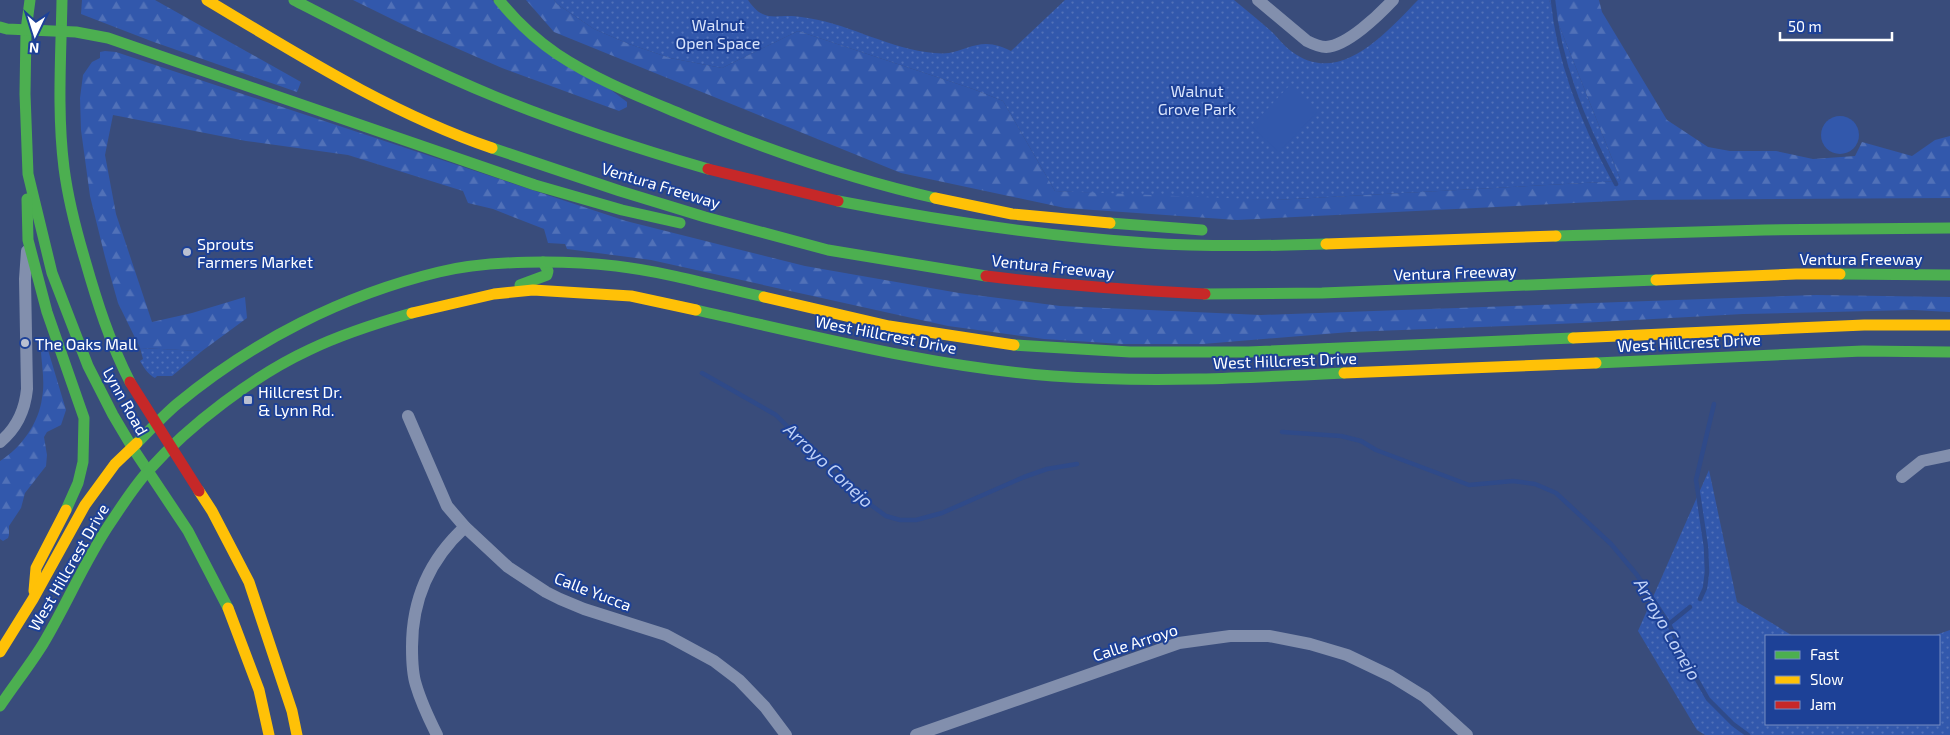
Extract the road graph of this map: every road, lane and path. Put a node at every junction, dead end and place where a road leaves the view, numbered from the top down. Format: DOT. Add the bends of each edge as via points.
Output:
graph roads {
  1 [pos="30,0"];
  2 [pos="62,0"];
  3 [pos="207,0"];
  4 [pos="294,0"];
  5 [pos="499,0"];
  6 [pos="1258,0"];
  7 [pos="1393,0"];
  8 [pos="0,27"];
  9 [pos="26,30"];
  10 [pos="60,30"];
  11 [pos="28,174"];
  12 [pos="693,227"];
  13 [pos="1950,228"];
  14 [pos="1212,230"];
  15 [pos="711,231"];
  16 [pos="1230,233"];
  17 [pos="28,240"];
  18 [pos="1271,246"];
  19 [pos="828,250"];
  20 [pos="543,262"];
  21 [pos="1950,275"];
  22 [pos="494,294"];
  23 [pos="1950,325"];
  24 [pos="1950,352"];
  25 [pos="408,416"];
  26 [pos="156,424"];
  27 [pos="0,442"];
  28 [pos="132,446"];
  29 [pos="171,448"];
  30 [pos="1950,455"];
  31 [pos="149,470"];
  32 [pos="1902,477"];
  33 [pos="464,527"];
  34 [pos="33,599"];
  35 [pos="0,652"];
  36 [pos="0,706"];
  37 [pos="269,735"];
  38 [pos="297,735"];
  39 [pos="437,735"];
  40 [pos="786,735"];
  41 [pos="916,735"];
  42 [pos="1466,735"];
  1 -- 9 [label="main road, Lynn Road"];
  2 -- 10 [label="main road, Lynn Road"];
  3 -- 19 [label="main road, Ventura Freeway" via="377,98 464,138 695,214"];
  4 -- 18 [label="main road, Ventura Freeway" via="434,71 550,118 629,146 803,193 912,215 1066,237"];
  5 -- 14 [label="main road" via="546,46 588,73 709,126 791,156 940,201 1008,214 1115,225"];
  6 -- 7 [label="street" via="1307,41 1326,47 1351,37"];
  8 -- 9 [label="main road"];
  9 -- 10 [label="main road"];
  9 -- 11 [label="main road, Lynn Road"];
  10 -- 12 [label="main road" via="108,38 535,185"];
  10 -- 26 [label="main road, Lynn Road" via="61,140 74,222 114,350"];
  11 -- 17 [label="main road"];
  11 -- 28 [label="main road, Lynn Road" via="48,256 69,320 88,366"];
  13 -- 18 [label="main road, Ventura Freeway" via="1815,228"];
  15 -- 19 [label="main road"];
  16 -- 18 [label="main road"];
  17 -- 27 [label="street" via="25,279 26,402 15,427"];
  17 -- 34 [label="main road" via="47,312 84,418 83,462 78,483 36,568"];
  19 -- 21 [label="main road, Ventura Freeway" via="1042,283 1209,294 1322,293 1796,274"];
  20 -- 22 [label="main road" via="547,275"];
  20 -- 23 [label="main road, West Hillcrest Drive" via="615,266 657,273 889,326 1070,350 1248,352 1864,325"];
  20 -- 26 [label="main road, West Hillcrest Drive" via="475,266 439,272 327,310 240,357 177,404"];
  22 -- 24 [label="main road, West Hillcrest Drive" via="533,290 631,296 919,358 1008,372 1102,378 1192,380 1863,351"];
  22 -- 29 [label="main road, West Hillcrest Drive" via="393,318 308,350 238,392"];
  25 -- 33 [label="street, Calle Yucca" via="447,506"];
  26 -- 28 [label="main road, West Hillcrest Drive"];
  26 -- 29 [label="main road, Lynn Road"];
  28 -- 31 [label="main road, Lynn Road"];
  28 -- 34 [label="main road, West Hillcrest Drive" via="85,506"];
  29 -- 31 [label="main road, West Hillcrest Drive"];
  29 -- 38 [label="main road, Lynn Road" via="212,511 249,582"];
  30 -- 32 [label="street" via="1922,461"];
  31 -- 36 [label="main road, West Hillcrest Drive" via="110,522 42,644"];
  31 -- 37 [label="main road, Lynn Road" via="188,531 227,604 258,690"];
  33 -- 39 [label="street" via="437,558 424,581 412,633 415,684"];
  33 -- 40 [label="street, Calle Yucca" via="508,567 546,592 584,609 666,636 714,661 739,680"];
  34 -- 35 [label="main road, West Hillcrest Drive"];
  41 -- 42 [label="street, Calle Arroyo" via="1179,643 1230,636 1269,636 1347,655 1424,696"];
}
